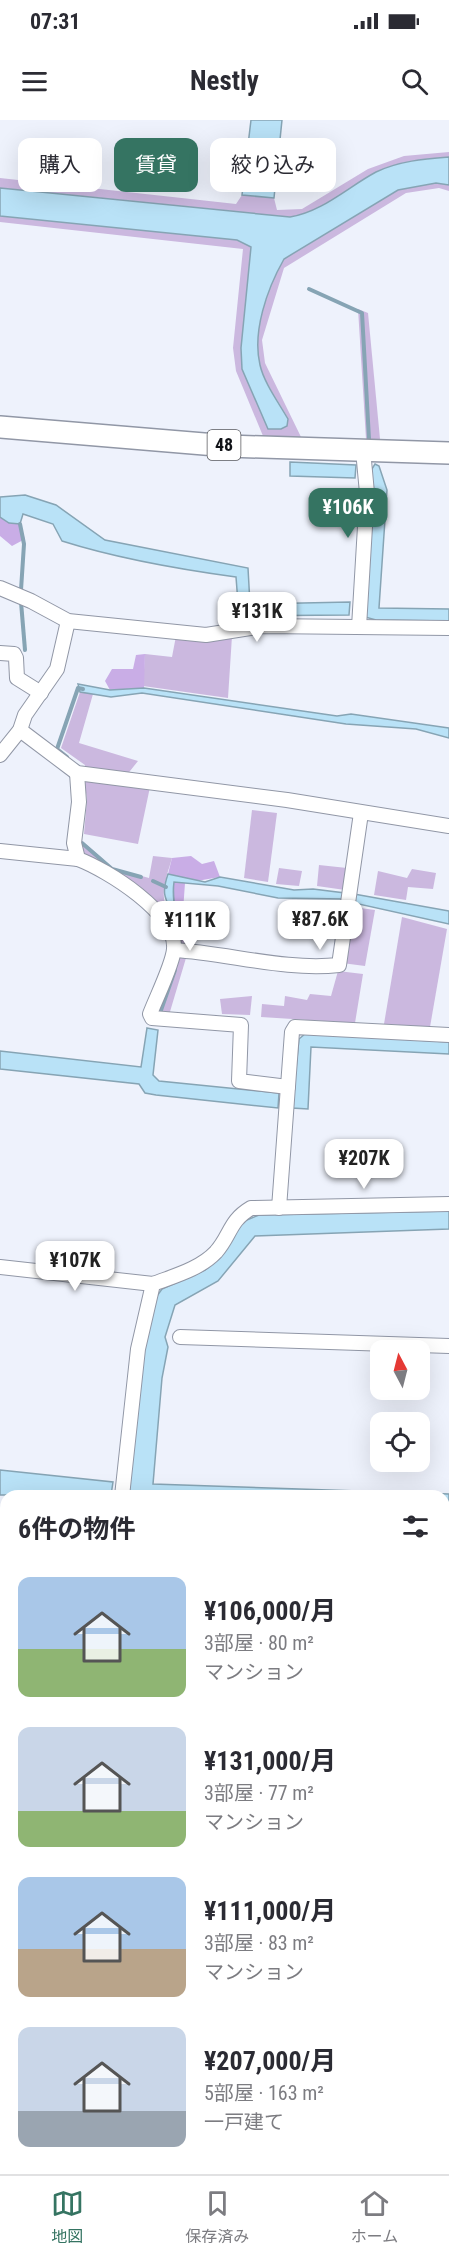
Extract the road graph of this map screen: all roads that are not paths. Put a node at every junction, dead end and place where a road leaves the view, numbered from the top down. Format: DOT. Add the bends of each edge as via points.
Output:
graph roads {
  1 [pos="0,427"];
  2 [pos="363,450"];
  3 [pos="449,453"];
  4 [pos="0,588"];
  5 [pos="68,621"];
  6 [pos="359,627"];
  7 [pos="449,628"];
  8 [pos="0,653"];
  9 [pos="41,693"];
  10 [pos="20,730"];
  11 [pos="0,755"];
  12 [pos="77,773"];
  13 [pos="361,813"];
  14 [pos="449,826"];
  15 [pos="0,851"];
  16 [pos="78,859"];
  17 [pos="174,950"];
  18 [pos="449,1035"];
  19 [pos="288,1088"];
  20 [pos="449,1204"];
  21 [pos="279,1208"];
  22 [pos="0,1268"];
  23 [pos="153,1284"];
  24 [pos="180,1337"];
  25 [pos="449,1346"];
  26 [pos="123,1490"];
  1 -- 2 [label="main road, 48" via="228,446"];
  2 -- 3 [label="main road, 48"];
  2 -- 6 [label="street" via="367,493"];
  4 -- 5 [label="street"];
  5 -- 6 [label="street" via="206,635 263,626"];
  5 -- 9 [label="street" via="57,669"];
  6 -- 7 [label="street"];
  8 -- 9 [label="street" via="14,654 18,678"];
  9 -- 10 [label="street" via="25,715"];
  10 -- 11 [label="street"];
  10 -- 12 [label="street"];
  12 -- 13 [label="street"];
  12 -- 16 [label="street" via="79,802 74,843"];
  13 -- 14 [label="street"];
  13 -- 17 [label="street" via="339,965 317,967"];
  15 -- 16 [label="street"];
  16 -- 17 [label="street" via="140,895 163,919 173,938"];
  17 -- 19 [label="street" via="150,1014 152,1018 241,1025 239,1081"];
  18 -- 19 [label="street" via="295,1027"];
  19 -- 21 [label="street"];
  20 -- 21 [label="street"];
  21 -- 23 [label="street" via="251,1208 237,1217 216,1251 201,1265"];
  22 -- 23 [label="street"];
  23 -- 26 [label="street" via="138,1349"];
  24 -- 25 [label="street"];
}
